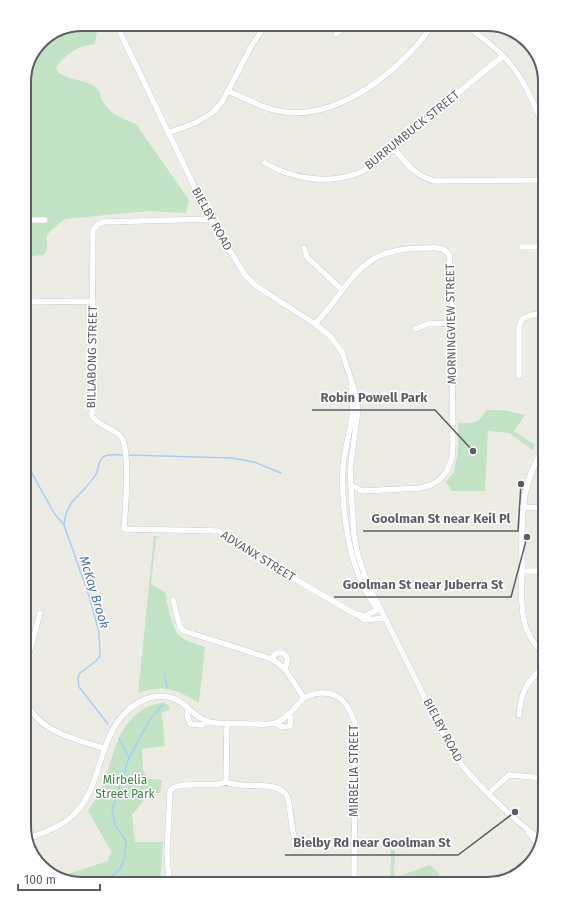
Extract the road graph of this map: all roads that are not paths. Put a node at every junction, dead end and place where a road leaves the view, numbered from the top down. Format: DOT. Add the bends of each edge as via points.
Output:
graph roads {
  1 [pos="119,31"];
  2 [pos="261,31"];
  3 [pos="340,31"];
  4 [pos="428,31"];
  5 [pos="472,31"];
  6 [pos="336,34"];
  7 [pos="503,56"];
  8 [pos="228,92"];
  9 [pos="538,115"];
  10 [pos="168,133"];
  11 [pos="394,148"];
  12 [pos="265,163"];
  13 [pos="538,180"];
  14 [pos="210,219"];
  15 [pos="31,220"];
  16 [pos="45,220"];
  17 [pos="522,247"];
  18 [pos="538,247"];
  19 [pos="304,248"];
  20 [pos="342,290"];
  21 [pos="93,301"];
  22 [pos="31,302"];
  23 [pos="538,314"];
  24 [pos="315,324"];
  25 [pos="452,324"];
  26 [pos="415,329"];
  27 [pos="519,376"];
  28 [pos="350,378"];
  29 [pos="538,459"];
  30 [pos="351,485"];
  31 [pos="362,491"];
  32 [pos="351,500"];
  33 [pos="522,507"];
  34 [pos="538,508"];
  35 [pos="124,529"];
  36 [pos="522,571"];
  37 [pos="538,571"];
  38 [pos="173,600"];
  39 [pos="379,609"];
  40 [pos="40,613"];
  41 [pos="358,615"];
  42 [pos="384,616"];
  43 [pos="31,646"];
  44 [pos="538,648"];
  45 [pos="271,659"];
  46 [pos="285,669"];
  47 [pos="538,672"];
  48 [pos="304,698"];
  49 [pos="188,709"];
  50 [pos="31,710"];
  51 [pos="289,713"];
  52 [pos="519,715"];
  53 [pos="207,721"];
  54 [pos="227,723"];
  55 [pos="275,723"];
  56 [pos="104,748"];
  57 [pos="538,777"];
  58 [pos="226,782"];
  59 [pos="489,793"];
  60 [pos="526,828"];
  61 [pos="294,836"];
  62 [pos="32,837"];
  63 [pos="537,837"];
  64 [pos="536,841"];
  65 [pos="354,842"];
  66 [pos="406,842"];
  67 [pos="169,877"];
  68 [pos="354,877"];
  1 -- 10 [label="street, BIELBY ROAD"];
  2 -- 8 [label="street"];
  3 -- 6 [label="street"];
  4 -- 8 [label="street" via="406,56 362,92 342,104 302,113 285,112 269,109"];
  5 -- 7 [label="street"];
  7 -- 9 [label="street" via="515,68 525,84"];
  7 -- 11 [label="street, BURRUMBUCK STREET"];
  8 -- 10 [label="street" via="212,113 195,123"];
  10 -- 14 [label="street, BIELBY ROAD"];
  11 -- 12 [label="street, BURRUMBUCK STREET" via="357,173 328,179 279,172"];
  11 -- 13 [label="street" via="415,172 424,178"];
  14 -- 21 [label="street, BILLABONG STREET" via="103,222 97,225 93,230"];
  14 -- 24 [label="street, BIELBY ROAD" via="244,275"];
  15 -- 16 [label="street"];
  17 -- 18 [label="street"];
  19 -- 20 [label="street" via="307,256"];
  20 -- 24 [label="street, MORNINGVIEW STREET"];
  20 -- 25 [label="street, MORNINGVIEW STREET" via="378,255 391,250 440,248 446,250 449,255"];
  21 -- 22 [label="street"];
  21 -- 35 [label="street, BILLABONG STREET" via="92,416 96,423 117,433 123,442 126,464"];
  23 -- 27 [label="street" via="522,319 519,327"];
  24 -- 28 [label="street, BIELBY ROAD" via="330,336 342,352"];
  25 -- 26 [label="street" via="428,324"];
  25 -- 31 [label="street, MORNINGVIEW STREET" via="453,444 452,458 447,471 431,485 420,488"];
  28 -- 30 [label="street, BIELBY ROAD" via="358,411 350,458"];
  28 -- 39 [label="street, BIELBY ROAD" via="352,416 343,467 346,527 350,550 364,586 372,602"];
  29 -- 33 [label="street" via="532,469"];
  30 -- 31 [label="street"];
  30 -- 32 [label="street, BIELBY ROAD"];
  31 -- 32 [label="street"];
  32 -- 42 [label="street, BIELBY ROAD" via="358,555 367,582"];
  33 -- 34 [label="street"];
  33 -- 36 [label="street"];
  35 -- 41 [label="street, ADVANX STREET" via="219,531 269,564"];
  36 -- 37 [label="street"];
  36 -- 44 [label="street" via="524,620"];
  38 -- 45 [label="street" via="180,627 184,631"];
  39 -- 41 [label="street" via="365,616"];
  39 -- 42 [label="street, BIELBY ROAD"];
  40 -- 43 [label="street"];
  41 -- 42 [label="street, ADVANX STREET" via="364,620"];
  42 -- 59 [label="street, BIELBY ROAD" via="452,752"];
  45 -- 46 [label="street"];
  45 -- 46 [label="street" via="276,653 284,653 288,659"];
  46 -- 48 [label="street"];
  47 -- 52 [label="street" via="523,691"];
  48 -- 51 [label="street"];
  48 -- 65 [label="street, MIRBELIA STREET" via="313,693 329,693 341,698 349,708 355,723"];
  49 -- 53 [label="street"];
  49 -- 53 [label="street" via="190,724 202,725"];
  49 -- 56 [label="street" via="180,701 168,697 156,696 144,700 126,712 112,731"];
  50 -- 56 [label="street" via="60,734"];
  51 -- 55 [label="street"];
  51 -- 55 [label="street" via="290,726 282,727"];
  53 -- 54 [label="street"];
  54 -- 55 [label="street"];
  54 -- 58 [label="street"];
  56 -- 62 [label="street" via="95,780 83,803 71,817 55,828"];
  57 -- 59 [label="street" via="509,775"];
  58 -- 61 [label="street" via="233,786 275,787 282,791 287,797"];
  58 -- 67 [label="street" via="220,786 178,785 170,791 167,851"];
  59 -- 60 [label="street, BIELBY ROAD"];
  60 -- 63 [label="street, BIELBY ROAD"];
  60 -- 64 [label="street, BIELBY ROAD"];
  65 -- 66 [label="street"];
  65 -- 68 [label="street, MIRBELIA STREET"];
}
